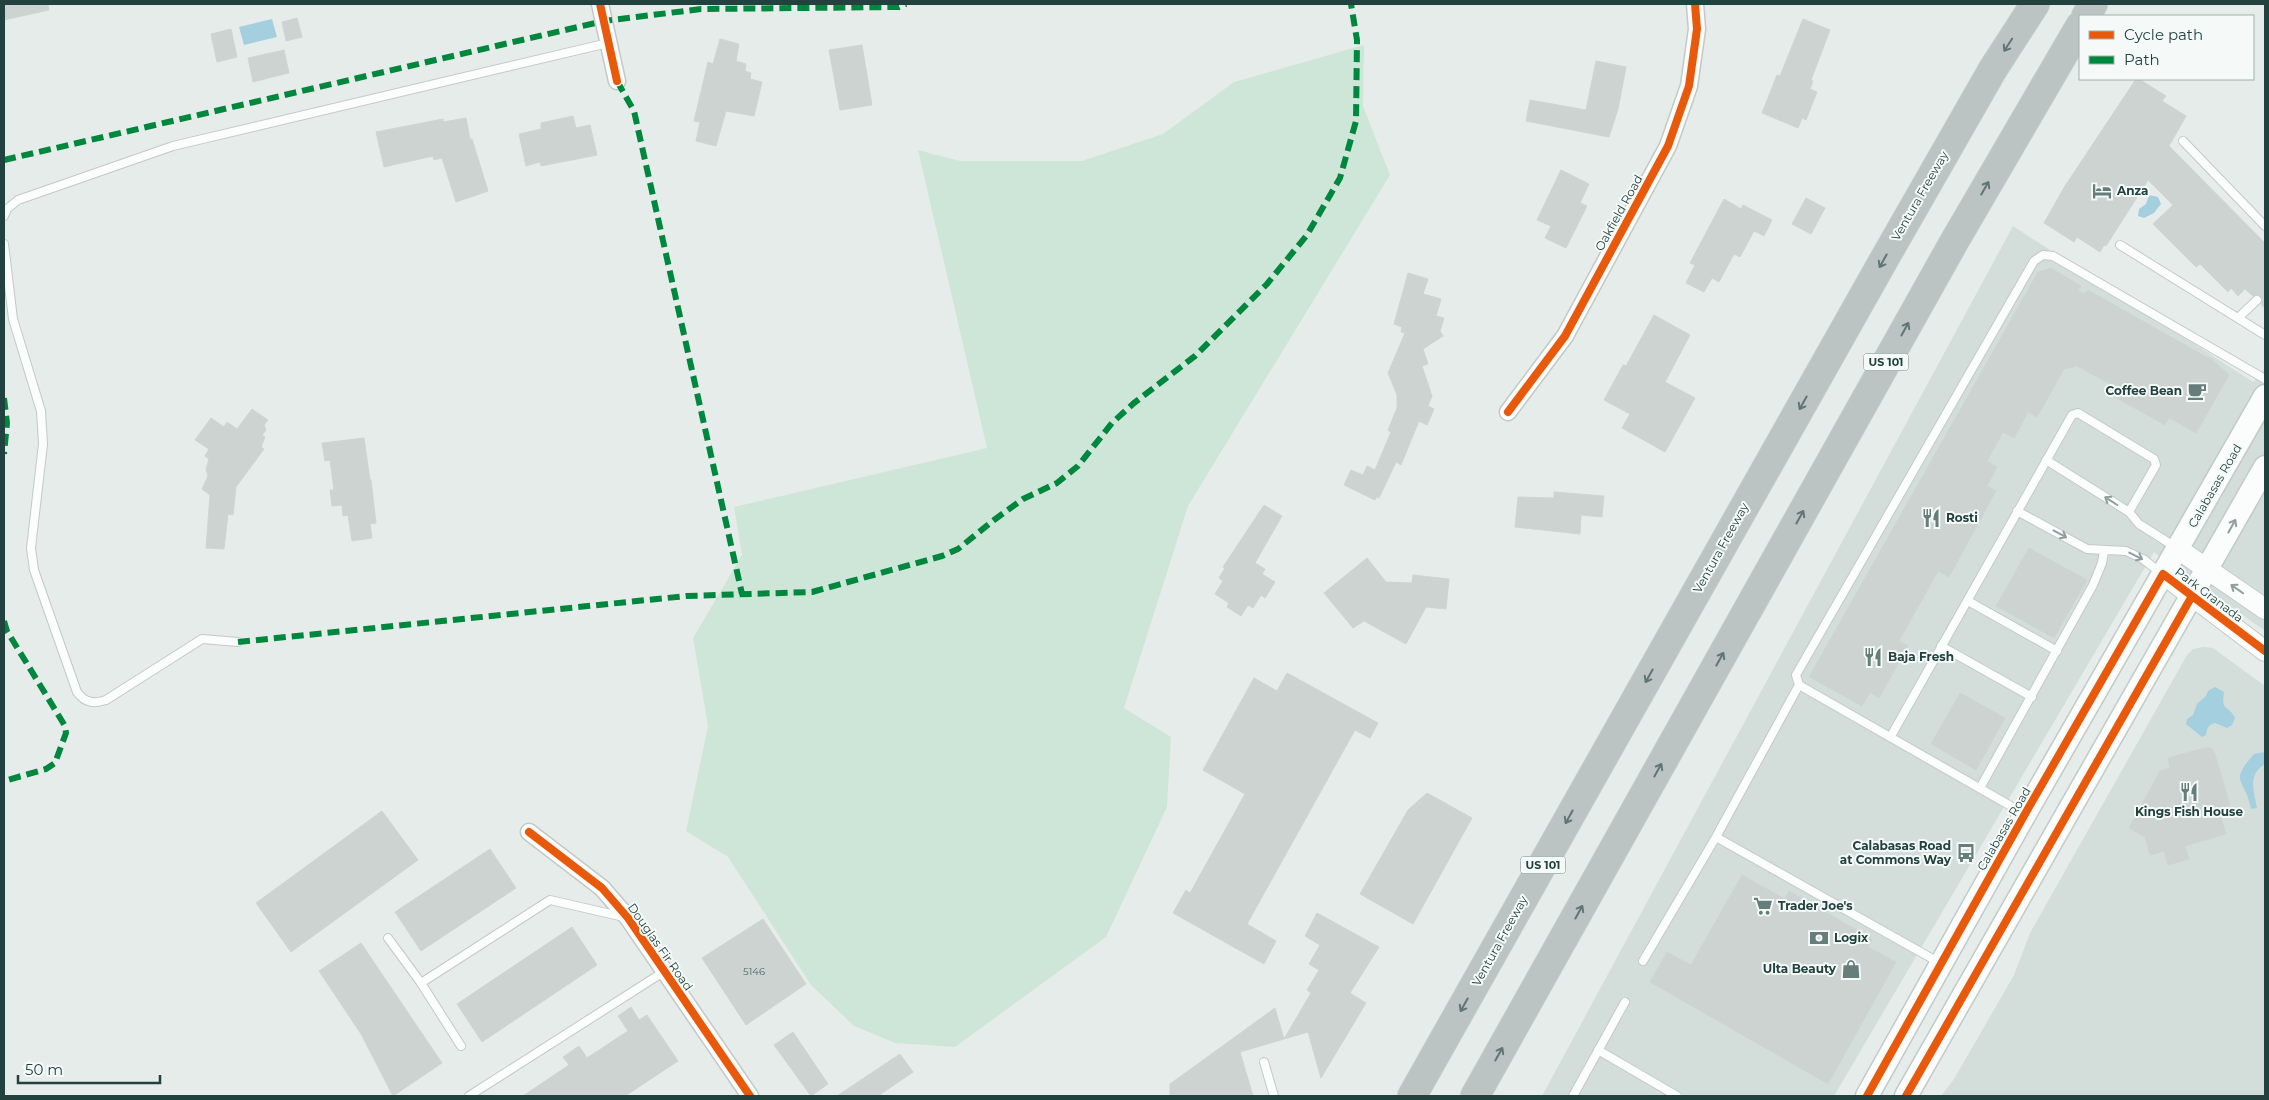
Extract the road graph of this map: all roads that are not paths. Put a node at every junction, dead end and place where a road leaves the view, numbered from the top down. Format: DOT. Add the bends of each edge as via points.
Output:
graph roads {
  1 [pos="600,4"];
  2 [pos="1695,4"];
  3 [pos="2035,4"];
  4 [pos="2093,4"];
  5 [pos="2087,15"];
  6 [pos="2079,28"];
  7 [pos="608,43"];
  8 [pos="616,81"];
  9 [pos="2183,141"];
  10 [pos="4,216"];
  11 [pos="2265,226"];
  12 [pos="4,244"];
  13 [pos="2120,245"];
  14 [pos="2257,300"];
  15 [pos="2238,318"];
  16 [pos="2265,335"];
  17 [pos="2265,379"];
  18 [pos="2265,396"];
  19 [pos="1508,412"];
  20 [pos="2046,460"];
  21 [pos="2265,467"];
  22 [pos="2017,512"];
  23 [pos="2129,512"];
  24 [pos="2178,549"];
  25 [pos="2104,551"];
  26 [pos="2208,569"];
  27 [pos="2163,574"];
  28 [pos="2192,596"];
  29 [pos="1968,601"];
  30 [pos="2265,609"];
  31 [pos="238,642"];
  32 [pos="1942,646"];
  33 [pos="2057,651"];
  34 [pos="2265,651"];
  35 [pos="1799,685"];
  36 [pos="2032,697"];
  37 [pos="1891,736"];
  38 [pos="1980,788"];
  39 [pos="2025,814"];
  40 [pos="529,832"];
  41 [pos="2056,832"];
  42 [pos="1716,837"];
  43 [pos="628,918"];
  44 [pos="388,938"];
  45 [pos="1643,961"];
  46 [pos="1941,964"];
  47 [pos="665,971"];
  48 [pos="420,983"];
  49 [pos="1625,1002"];
  50 [pos="461,1046"];
  51 [pos="1598,1050"];
  52 [pos="1264,1062"];
  53 [pos="469,1096"];
  54 [pos="750,1096"];
  55 [pos="1274,1096"];
  56 [pos="1412,1096"];
  57 [pos="1475,1096"];
  58 [pos="1573,1096"];
  59 [pos="1677,1096"];
  60 [pos="1867,1096"];
  61 [pos="1906,1096"];
  1 -- 7 [label="street"];
  2 -- 19 [label="street, Oakfield Road" via="1697,29 1689,86 1668,146 1565,336"];
  3 -- 56 [label="highway, Ventura Freeway / US 101, one-way" via="1993,69 1886,256"];
  4 -- 5 [label="highway"];
  57 -- 6 [label="highway, US 101, one-way" via="1954,242"];
  7 -- 8 [label="street"];
  7 -- 10 [label="lane" via="173,146 18,200"];
  9 -- 11 [label="lane"];
  12 -- 31 [label="lane" via="13,319 41,412 43,444 31,548 34,570 77,692 82,699 94,704 106,700 202,639"];
  13 -- 15 [label="lane"];
  14 -- 15 [label="lane"];
  15 -- 16 [label="lane"];
  17 -- 35 [label="lane" via="2053,256 2043,255 2034,261 1796,674"];
  18 -- 24 [label="main road, Calabasas Road"];
  20 -- 22 [label="lane"];
  23 -- 20 [label="lane, one-way"];
  20 -- 23 [label="lane" via="2072,415 2078,414 2154,459 2156,465"];
  26 -- 21 [label="main road, one-way"];
  22 -- 25 [label="lane, one-way" via="2086,549"];
  22 -- 29 [label="lane"];
  23 -- 24 [label="lane" via="2139,524"];
  24 -- 26 [label="street, Park Granada"];
  24 -- 27 [label="main road, Calabasas Road"];
  25 -- 27 [label="lane, one-way" via="2126,551"];
  25 -- 33 [label="lane" via="2093,586"];
  26 -- 28 [label="main road"];
  30 -- 26 [label="street, Park Granada, one-way"];
  27 -- 28 [label="street, Park Granada"];
  27 -- 39 [label="main road, Calabasas Road"];
  28 -- 34 [label="street, Park Granada"];
  28 -- 41 [label="main road"];
  29 -- 32 [label="lane"];
  29 -- 33 [label="lane"];
  32 -- 36 [label="lane"];
  32 -- 37 [label="lane"];
  33 -- 36 [label="lane"];
  35 -- 37 [label="lane"];
  35 -- 42 [label="lane"];
  36 -- 38 [label="lane"];
  37 -- 38 [label="lane"];
  38 -- 39 [label="lane"];
  39 -- 41 [label="main road"];
  39 -- 46 [label="main road, Calabasas Road"];
  40 -- 43 [label="street, Douglas Fir Road" via="602,888"];
  41 -- 61 [label="main road"];
  42 -- 45 [label="lane"];
  42 -- 46 [label="lane"];
  43 -- 47 [label="street, Douglas Fir Road"];
  43 -- 48 [label="lane" via="550,900"];
  44 -- 48 [label="lane"];
  46 -- 60 [label="main road, Calabasas Road"];
  47 -- 53 [label="lane"];
  47 -- 54 [label="street, Douglas Fir Road"];
  48 -- 50 [label="lane"];
  49 -- 51 [label="lane"];
  51 -- 58 [label="lane"];
  51 -- 59 [label="lane"];
  52 -- 55 [label="lane"];
}
